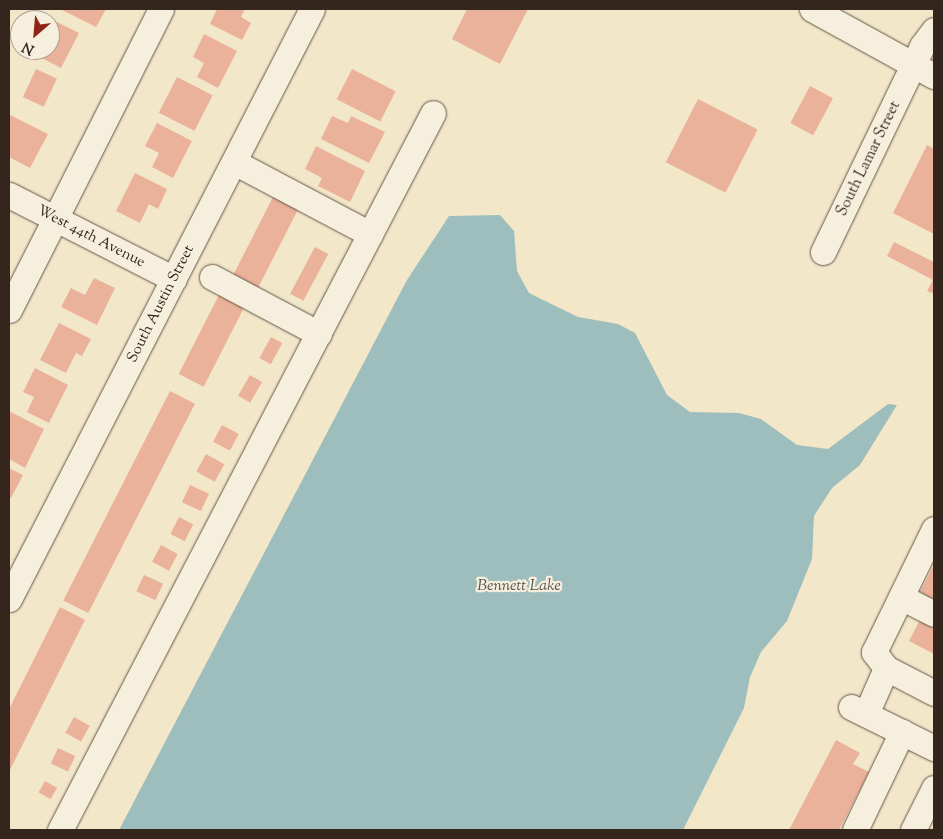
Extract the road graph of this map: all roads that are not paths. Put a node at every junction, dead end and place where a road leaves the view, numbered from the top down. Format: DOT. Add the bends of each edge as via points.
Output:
graph roads {
  1 [pos="162,9"];
  2 [pos="312,9"];
  3 [pos="812,9"];
  4 [pos="861,36"];
  5 [pos="929,53"];
  6 [pos="434,113"];
  7 [pos="234,162"];
  8 [pos="9,195"];
  9 [pos="55,218"];
  10 [pos="370,234"];
  11 [pos="823,252"];
  12 [pos="212,278"];
  13 [pos="174,279"];
  14 [pos="9,310"];
  15 [pos="319,334"];
  16 [pos="934,529"];
  17 [pos="901,597"];
  18 [pos="9,599"];
  19 [pos="934,614"];
  20 [pos="886,668"];
  21 [pos="933,690"];
  22 [pos="902,732"];
  23 [pos="934,748"];
  24 [pos="934,788"];
  25 [pos="60,830"];
  26 [pos="855,830"];
  27 [pos="913,830"];
  1 -- 9 [label="street"];
  2 -- 7 [label="street, South Austin Street"];
  3 -- 4 [label="street"];
  4 -- 5 [label="street"];
  4 -- 5 [label="street" via="894,45 909,44"];
  5 -- 11 [label="street, South Lamar Street"];
  6 -- 10 [label="street"];
  7 -- 10 [label="street"];
  7 -- 13 [label="street, South Austin Street"];
  8 -- 9 [label="street, West 44th Avenue"];
  9 -- 13 [label="street, West 44th Avenue"];
  9 -- 14 [label="street"];
  10 -- 15 [label="street"];
  12 -- 15 [label="street"];
  13 -- 18 [label="street, South Austin Street"];
  15 -- 25 [label="street"];
  16 -- 17 [label="street"];
  17 -- 19 [label="street"];
  17 -- 20 [label="street" via="874,652"];
  20 -- 21 [label="street"];
  20 -- 22 [label="street" via="858,710"];
  22 -- 23 [label="street"];
  22 -- 26 [label="street"];
  24 -- 27 [label="street"];
}
